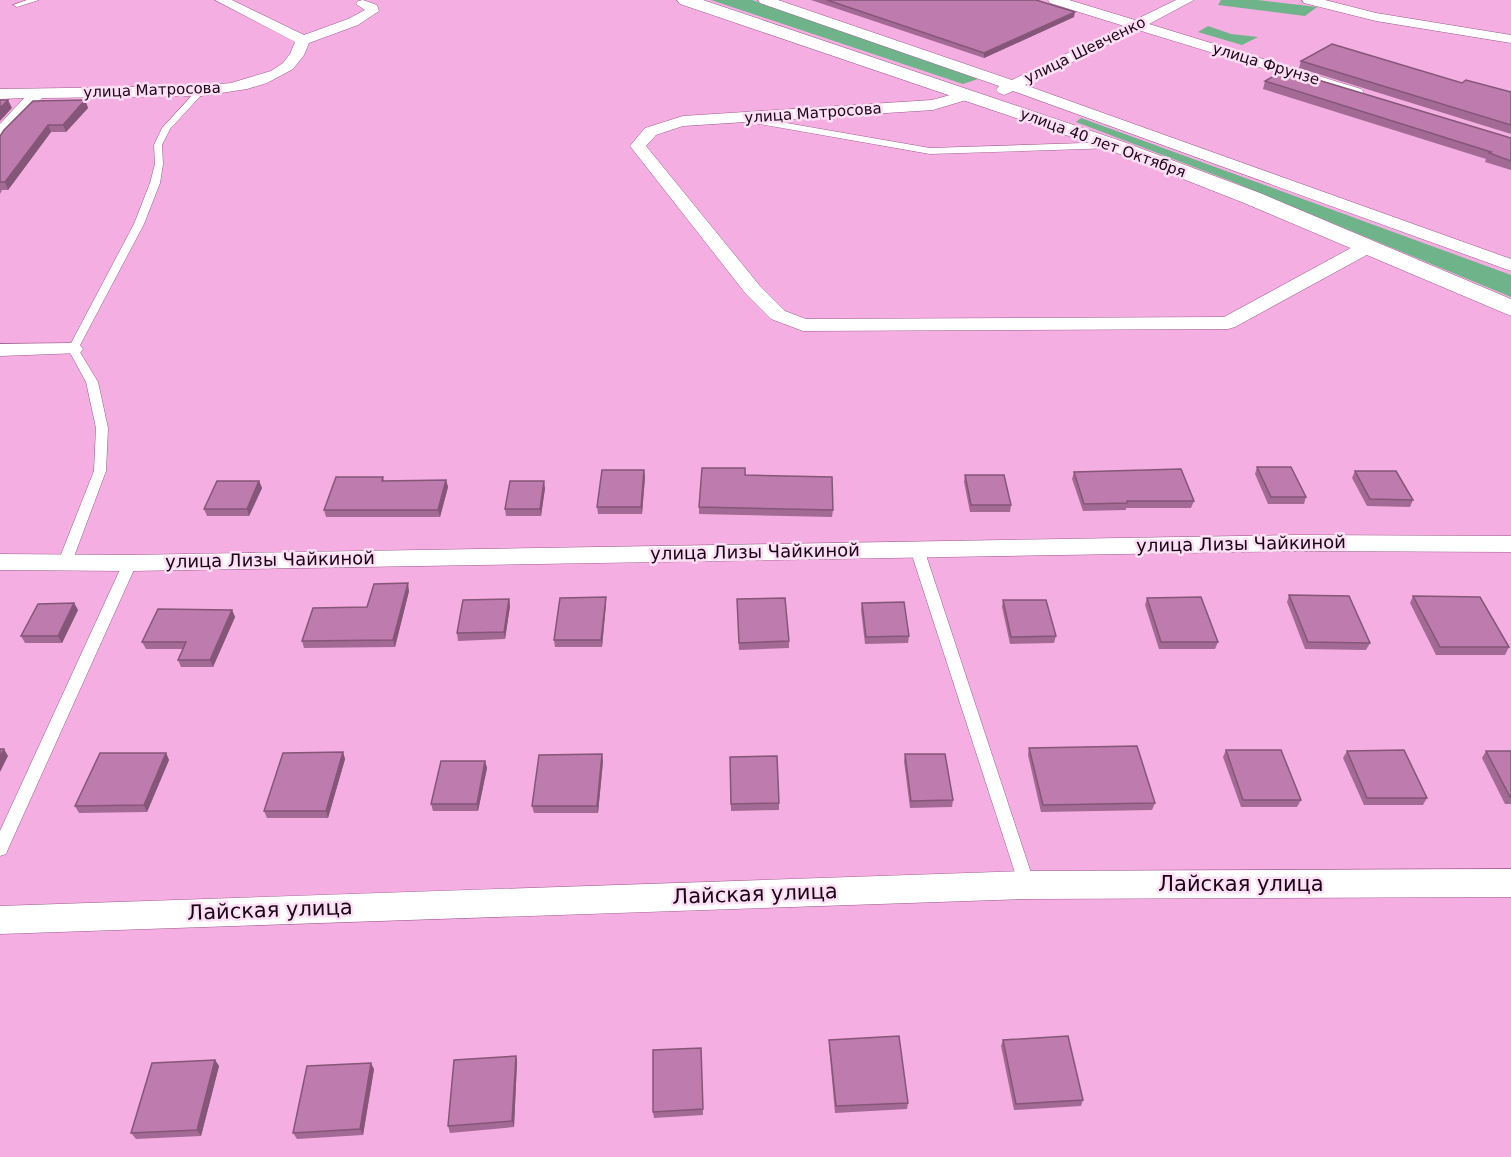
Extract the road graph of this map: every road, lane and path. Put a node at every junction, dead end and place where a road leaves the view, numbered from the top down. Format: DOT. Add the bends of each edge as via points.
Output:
graph roads {
  1 [pos="35,0"];
  2 [pos="222,0"];
  3 [pos="686,0"];
  4 [pos="765,0"];
  5 [pos="1055,0"];
  6 [pos="1187,0"];
  7 [pos="1310,0"];
  8 [pos="363,2"];
  9 [pos="17,5"];
  10 [pos="1137,25"];
  11 [pos="1511,39"];
  12 [pos="303,40"];
  13 [pos="1013,86"];
  14 [pos="201,91"];
  15 [pos="38,93"];
  16 [pos="0,94"];
  17 [pos="1368,96"];
  18 [pos="975,98"];
  19 [pos="735,117"];
  20 [pos="0,133"];
  21 [pos="1114,145"];
  22 [pos="1367,247"];
  23 [pos="1511,265"];
  24 [pos="1511,308"];
  25 [pos="73,349"];
  26 [pos="0,350"];
  27 [pos="1511,544"];
  28 [pos="917,549"];
  29 [pos="0,562"];
  30 [pos="65,562"];
  31 [pos="130,563"];
  32 [pos="0,849"];
  33 [pos="1511,883"];
  34 [pos="1027,885"];
  35 [pos="0,920"];
  1 -- 9 [label="lane"];
  2 -- 12 [label="street"];
  3 -- 18 [label="main road, улица 40 лет Октября"];
  4 -- 13 [label="street, улица 40 лет Октября"];
  5 -- 10 [label="street, улица Фрунзе"];
  6 -- 10 [label="street, улица Шевченко"];
  7 -- 11 [label="street" via="1376,17"];
  8 -- 12 [label="street" via="372,11 362,18"];
  10 -- 13 [label="street, улица Шевченко"];
  10 -- 17 [label="street, улица Фрунзе"];
  12 -- 14 [label="street, улица Матросова" via="297,58 279,73"];
  13 -- 18 [label="street, улица Шевченко"];
  13 -- 23 [label="street, улица 40 лет Октября"];
  14 -- 15 [label="street, улица Матросова"];
  14 -- 25 [label="lane" via="166,128 158,145 155,183 139,224"];
  15 -- 16 [label="street, улица Матросова"];
  15 -- 20 [label="street"];
  18 -- 19 [label="street, улица Матросова" via="933,105"];
  18 -- 21 [label="main road, улица 40 лет Октября"];
  19 -- 21 [label="lane" via="930,151"];
  19 -- 22 [label="street, улица Матросова" via="682,121 657,128 642,136 638,146 753,290 778,315 802,325 1228,323"];
  21 -- 22 [label="main road, улица 40 лет Октября"];
  22 -- 24 [label="main road, улица 40 лет Октября"];
  25 -- 26 [label="street"];
  25 -- 30 [label="lane" via="92,382 102,428 100,471"];
  27 -- 28 [label="street, улица Лизы Чайкиной"];
  28 -- 31 [label="street, улица Лизы Чайкиной"];
  28 -- 34 [label="lane"];
  29 -- 30 [label="street, улица Лизы Чайкиной"];
  30 -- 31 [label="street, улица Лизы Чайкиной"];
  31 -- 32 [label="lane"];
  33 -- 34 [label="street, Лайская улица"];
  34 -- 35 [label="street, Лайская улица"];
}
